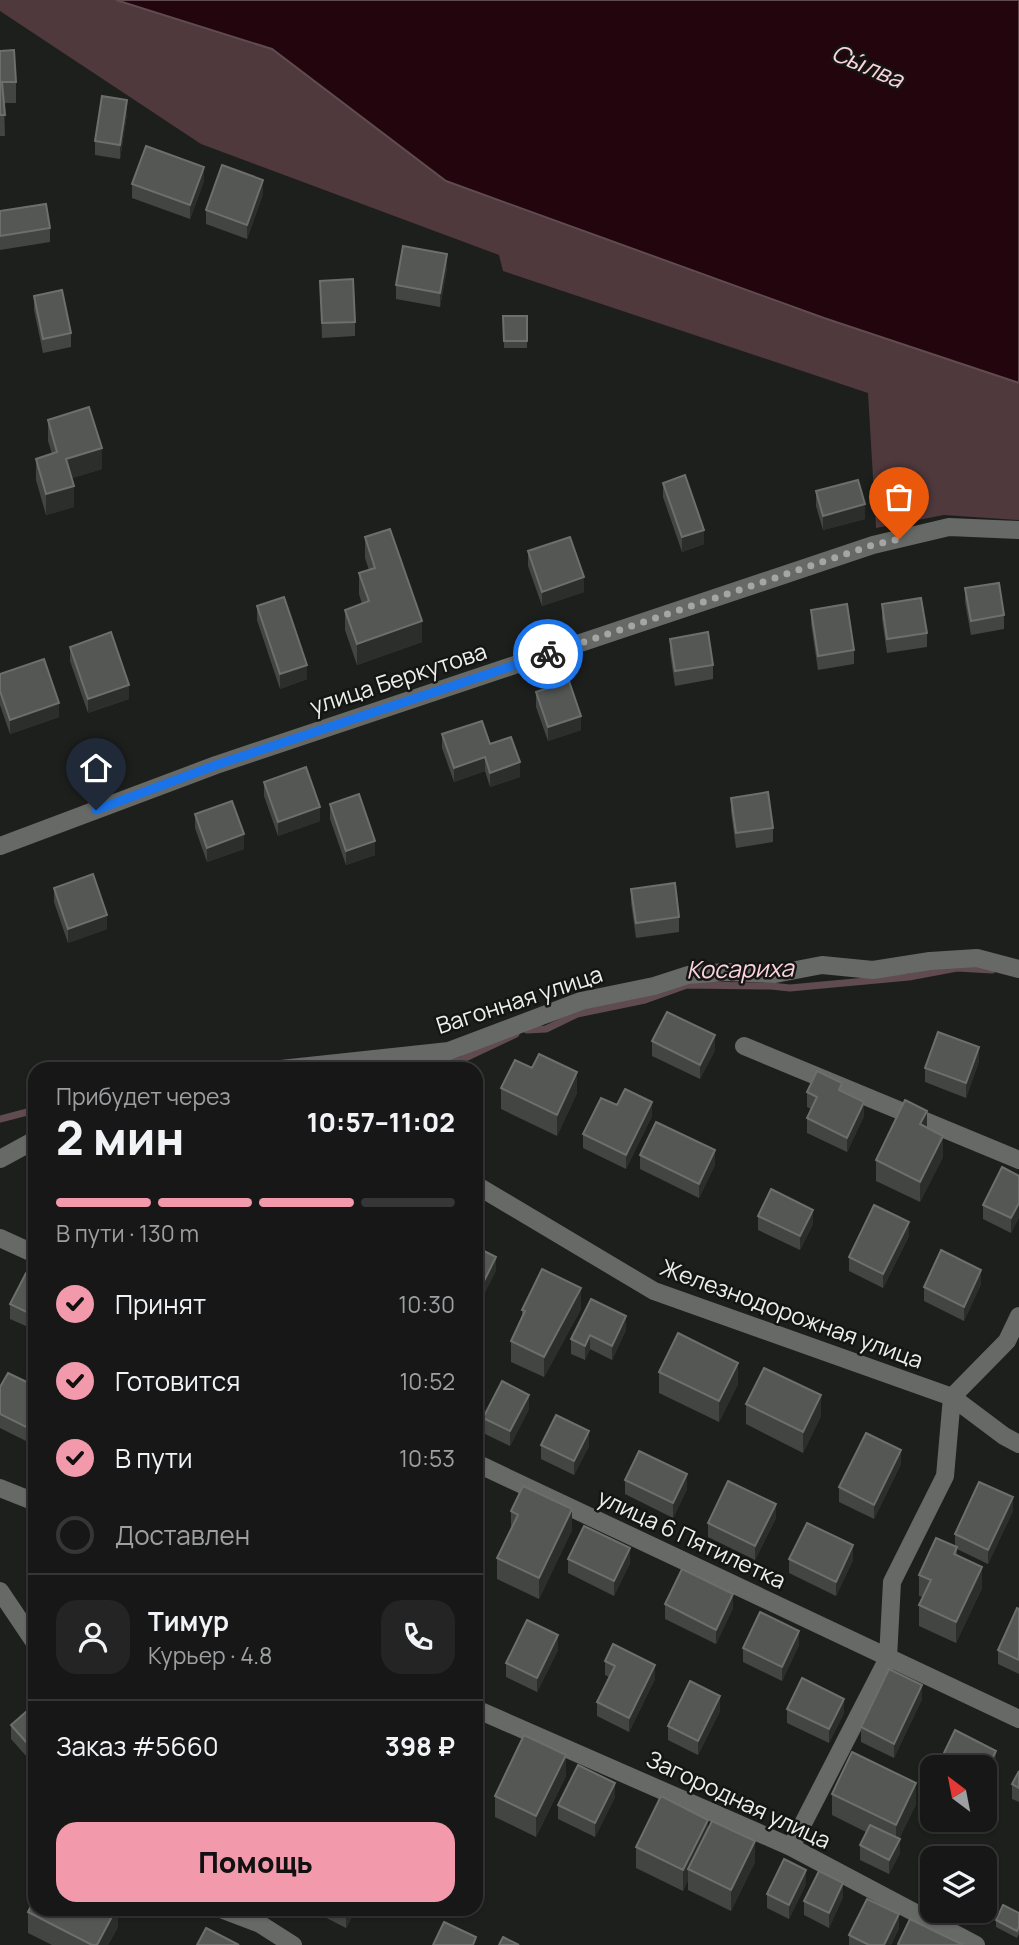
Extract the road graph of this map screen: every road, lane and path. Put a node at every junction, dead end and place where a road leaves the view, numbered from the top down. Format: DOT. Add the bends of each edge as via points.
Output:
graph roads {
  1 [pos="1019,530"];
  2 [pos="0,846"];
  3 [pos="1019,969"];
  4 [pos="744,1046"];
  5 [pos="346,1062"];
  6 [pos="28,1144"];
  7 [pos="0,1159"];
  8 [pos="1019,1160"];
  9 [pos="483,1189"];
  10 [pos="0,1238"];
  11 [pos="28,1251"];
  12 [pos="1019,1316"];
  13 [pos="952,1397"];
  14 [pos="1019,1444"];
  15 [pos="483,1466"];
  16 [pos="0,1488"];
  17 [pos="28,1499"];
  18 [pos="0,1591"];
  19 [pos="28,1633"];
  20 [pos="888,1658"];
  21 [pos="483,1712"];
  22 [pos="1019,1719"];
  23 [pos="791,1847"];
  24 [pos="264,1917"];
  25 [pos="293,1945"];
  26 [pos="976,1945"];
  1 -- 2 [label="street, улица Беркутова" via="949,527 873,545 216,765"];
  3 -- 5 [label="street, Вагонная улица" via="977,958 873,970 822,965 775,974 688,975 581,1001 449,1051"];
  4 -- 8 [label="street"];
  6 -- 7 [label="street"];
  9 -- 13 [label="street, Железнодорожная улица" via="654,1291"];
  10 -- 11 [label="street"];
  12 -- 13 [label="street" via="1007,1341"];
  13 -- 14 [label="street, Железнодорожная улица"];
  13 -- 20 [label="street" via="945,1476 892,1582"];
  15 -- 20 [label="street, улица 6 Пятилетка"];
  16 -- 17 [label="street"];
  18 -- 19 [label="street"];
  20 -- 22 [label="street, улица 6 Пятилетка"];
  20 -- 23 [label="street"];
  21 -- 23 [label="street, Загородная улица"];
  23 -- 26 [label="street, Загородная улица"];
  24 -- 25 [label="street"];
}
